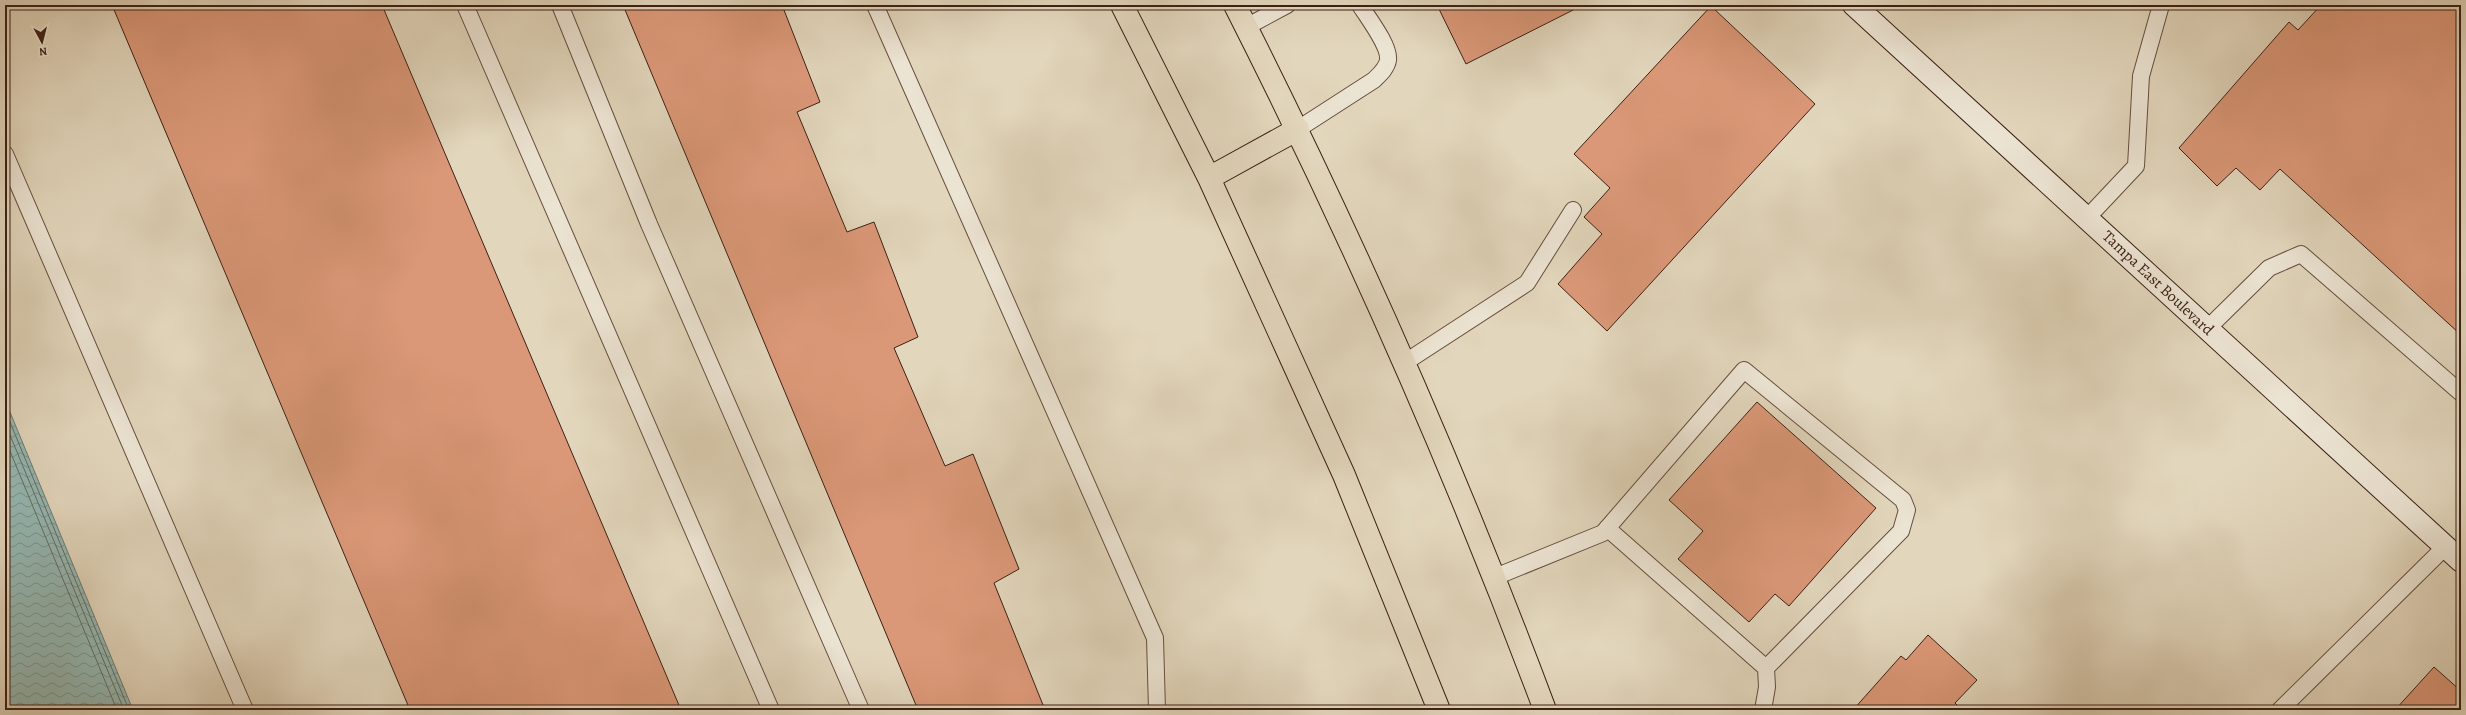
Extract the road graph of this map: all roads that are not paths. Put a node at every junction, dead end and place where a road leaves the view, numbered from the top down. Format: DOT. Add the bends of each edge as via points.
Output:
graph roads {
  1 [pos="465,5"];
  2 [pos="560,5"];
  3 [pos="875,5"];
  4 [pos="1122,5"];
  5 [pos="1235,5"];
  6 [pos="1287,5"];
  7 [pos="1360,5"];
  8 [pos="1854,5"];
  9 [pos="2161,5"];
  10 [pos="1246,27"];
  11 [pos="1298,129"];
  12 [pos="5,154"];
  13 [pos="1209,178"];
  14 [pos="1573,210"];
  15 [pos="2087,218"];
  16 [pos="2207,328"];
  17 [pos="1404,363"];
  18 [pos="2461,393"];
  19 [pos="1607,528"];
  20 [pos="2445,547"];
  21 [pos="2461,561"];
  22 [pos="1495,577"];
  23 [pos="1766,668"];
  24 [pos="245,710"];
  25 [pos="771,710"];
  26 [pos="861,710"];
  27 [pos="1157,710"];
  28 [pos="1439,710"];
  29 [pos="1545,710"];
  30 [pos="1763,710"];
  31 [pos="2280,710"];
  1 -- 25 [label="lane"];
  2 -- 26 [label="lane" via="649,224"];
  3 -- 27 [label="lane" via="1155,638"];
  4 -- 13 [label="main road"];
  5 -- 10 [label="main road"];
  6 -- 10 [label="lane"];
  7 -- 11 [label="lane" via="1384,44 1388,60 1383,71 1374,80"];
  8 -- 15 [label="main road, Tampa East Boulevard"];
  9 -- 15 [label="lane" via="2141,76 2136,166"];
  10 -- 11 [label="main road"];
  11 -- 13 [label="main road"];
  11 -- 17 [label="main road"];
  12 -- 24 [label="lane"];
  13 -- 28 [label="main road" via="1344,475"];
  14 -- 17 [label="lane" via="1527,283"];
  15 -- 16 [label="main road, Tampa East Boulevard"];
  16 -- 18 [label="lane" via="2269,268 2301,254"];
  16 -- 20 [label="main road, Tampa East Boulevard"];
  17 -- 22 [label="main road"];
  19 -- 22 [label="lane" via="1602,533"];
  19 -- 23 [label="lane"];
  19 -- 23 [label="lane" via="1744,370 1903,500 1907,510 1901,531"];
  20 -- 21 [label="main road, Tampa East Boulevard"];
  20 -- 31 [label="lane"];
  22 -- 29 [label="main road"];
  23 -- 30 [label="lane" via="1767,687"];
}
